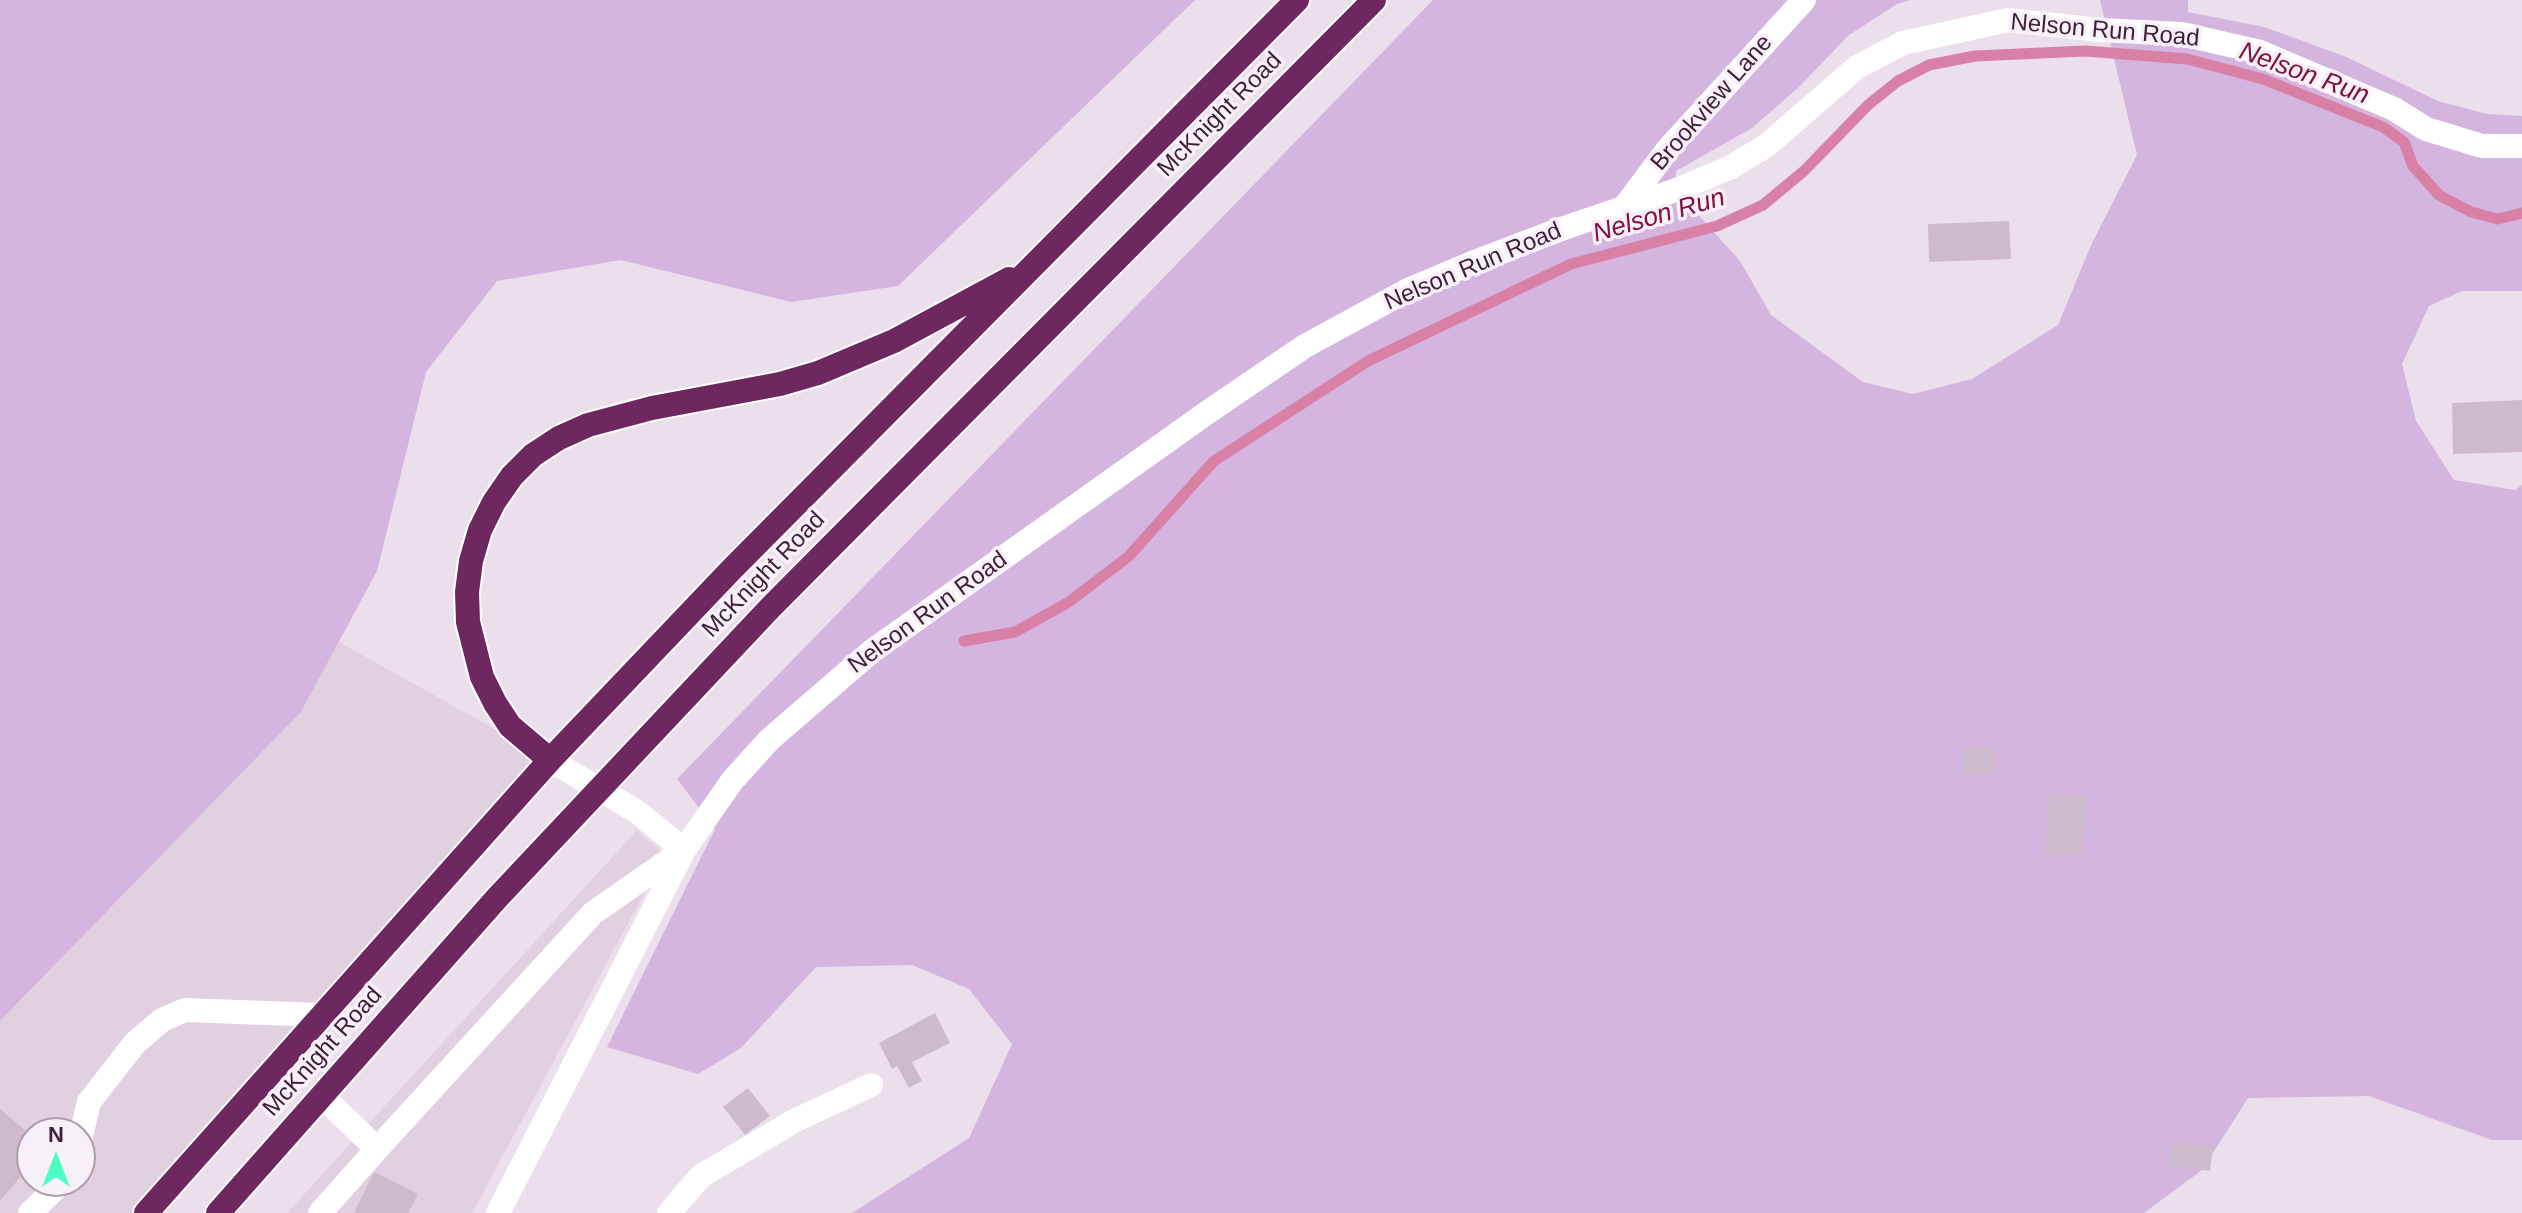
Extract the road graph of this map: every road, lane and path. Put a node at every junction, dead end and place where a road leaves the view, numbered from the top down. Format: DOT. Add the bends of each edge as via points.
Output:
graph roads {
  1 [pos="1297,0"];
  2 [pos="1374,0"];
  3 [pos="1804,0"];
  4 [pos="2522,146"];
  5 [pos="1623,209"];
  6 [pos="1032,267"];
  7 [pos="550,760"];
  8 [pos="601,788"];
  9 [pos="684,850"];
  10 [pos="321,1015"];
  11 [pos="871,1085"];
  12 [pos="322,1096"];
  13 [pos="85,1117"];
  14 [pos="377,1149"];
  15 [pos="46,1197"];
  16 [pos="30,1213"];
  17 [pos="146,1213"];
  18 [pos="218,1213"];
  19 [pos="320,1213"];
  20 [pos="498,1213"];
  21 [pos="669,1213"];
  1 -- 6 [label="highway, McKnight Road"];
  2 -- 8 [label="highway, McKnight Road" via="770,608"];
  3 -- 5 [label="street, Brookview Lane" via="1668,149"];
  4 -- 5 [label="street, Nelson Run Road" via="2482,146 2426,129 2394,109 2260,52 2182,34 2008,20 1903,43 1857,67 1766,146 1729,168"];
  5 -- 9 [label="street, Nelson Run Road" via="1408,290 1292,354 872,651 769,740 732,781"];
  6 -- 7 [label="highway, McKnight Road"];
  6 -- 7 [label="highway" via="894,341 818,373 588,425 533,455 512,476 477,540 467,592 468,622 482,677 495,703 510,726"];
  7 -- 8 [label="street"];
  7 -- 10 [label="highway, McKnight Road"];
  8 -- 9 [label="street"];
  8 -- 12 [label="highway, McKnight Road"];
  9 -- 14 [label="street" via="593,913"];
  9 -- 20 [label="street, Nelson Run Road"];
  10 -- 13 [label="street" via="185,1010 162,1020 135,1043 89,1102"];
  10 -- 17 [label="highway, McKnight Road"];
  11 -- 21 [label="street" via="794,1121 701,1176"];
  12 -- 14 [label="street"];
  12 -- 18 [label="highway, McKnight Road"];
  14 -- 19 [label="street"];
  15 -- 16 [label="street"];
}
